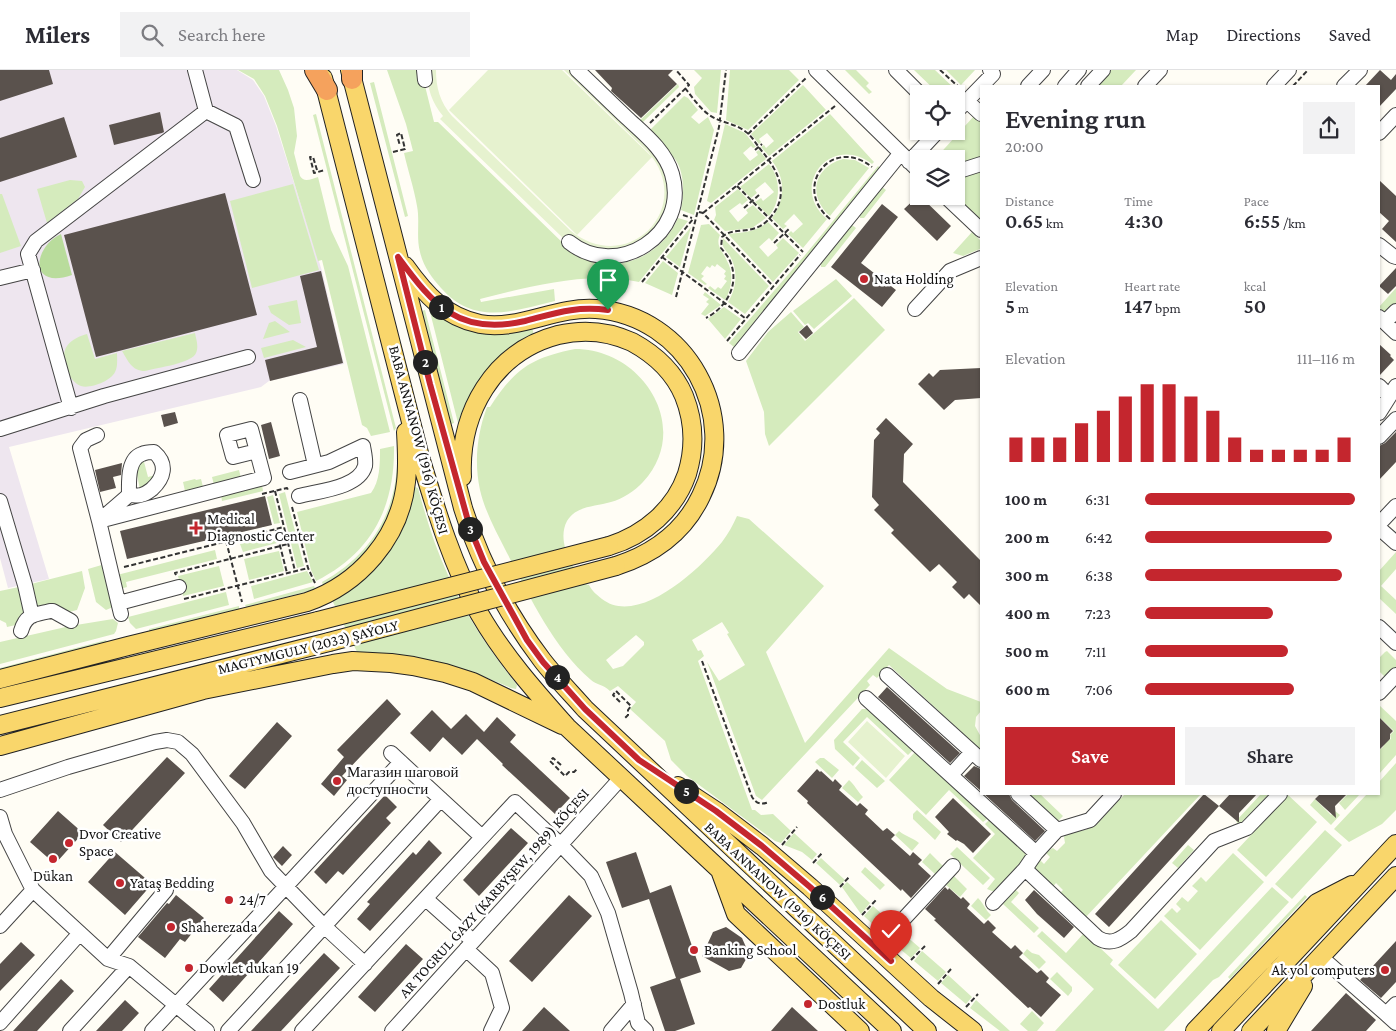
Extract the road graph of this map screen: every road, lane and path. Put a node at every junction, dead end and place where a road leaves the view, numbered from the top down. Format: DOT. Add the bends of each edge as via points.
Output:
graph roads {
  1 [pos="195,70"];
  2 [pos="315,70"];
  3 [pos="321,70"];
  4 [pos="577,70"];
  5 [pos="676,70"];
  6 [pos="726,70"];
  7 [pos="940,70"];
  8 [pos="990,70"];
  9 [pos="1042,70"];
  10 [pos="1080,70"];
  11 [pos="1103,70"];
  12 [pos="1160,70"];
  13 [pos="1289,70"];
  14 [pos="1308,70"];
  15 [pos="1360,70"];
  16 [pos="901,72"];
  17 [pos="351,73"];
  18 [pos="811,73"];
  19 [pos="912,85"];
  20 [pos="982,85"];
  21 [pos="1029,85"];
  22 [pos="1066,85"];
  23 [pos="1089,85"];
  24 [pos="1146,85"];
  25 [pos="1275,85"];
  26 [pos="1294,85"];
  27 [pos="1345,85"];
  28 [pos="685,88"];
  29 [pos="980,88"];
  30 [pos="327,90"];
  31 [pos="845,99"];
  32 [pos="969,99"];
  33 [pos="965,103"];
  34 [pos="206,111"];
  35 [pos="980,113"];
  36 [pos="1396,115"];
  37 [pos="721,121"];
  38 [pos="641,132"];
  39 [pos="1380,132"];
  40 [pos="748,134"];
  41 [pos="930,140"];
  42 [pos="762,144"];
  43 [pos="400,146"];
  44 [pos="759,147"];
  45 [pos="755,150"];
  46 [pos="394,152"];
  47 [pos="769,160"];
  48 [pos="909,162"];
  49 [pos="876,164"];
  50 [pos="980,164"];
  51 [pos="965,169"];
  52 [pos="317,170"];
  53 [pos="325,170"];
  54 [pos="253,180"];
  55 [pos="737,186"];
  56 [pos="759,196"];
  57 [pos="752,201"];
  58 [pos="955,205"];
  59 [pos="744,208"];
  60 [pos="699,212"];
  61 [pos="703,213"];
  62 [pos="694,219"];
  63 [pos="769,219"];
  64 [pos="830,219"];
  65 [pos="789,229"];
  66 [pos="980,229"];
  67 [pos="784,234"];
  68 [pos="724,235"];
  69 [pos="569,242"];
  70 [pos="774,242"];
  71 [pos="1380,246"];
  72 [pos="398,257"];
  73 [pos="662,257"];
  74 [pos="1396,257"];
  75 [pos="980,258"];
  76 [pos="33,270"];
  77 [pos="683,273"];
  78 [pos="0,278"];
  79 [pos="642,282"];
  80 [pos="773,286"];
  81 [pos="676,297"];
  82 [pos="725,304"];
  83 [pos="915,309"];
  84 [pos="1396,311"];
  85 [pos="706,318"];
  86 [pos="745,318"];
  87 [pos="1382,320"];
  88 [pos="1396,333"];
  89 [pos="727,341"];
  90 [pos="739,353"];
  91 [pos="248,357"];
  92 [pos="1380,386"];
  93 [pos="1393,391"];
  94 [pos="405,392"];
  95 [pos="300,400"];
  96 [pos="71,408"];
  97 [pos="1380,411"];
  98 [pos="1396,419"];
  99 [pos="0,429"];
  100 [pos="97,435"];
  101 [pos="1380,437"];
  102 [pos="257,451"];
  103 [pos="315,465"];
  104 [pos="290,472"];
  105 [pos="275,491"];
  106 [pos="262,494"];
  107 [pos="129,495"];
  108 [pos="294,499"];
  109 [pos="0,501"];
  110 [pos="1396,506"];
  111 [pos="463,508"];
  112 [pos="99,521"];
  113 [pos="1380,525"];
  114 [pos="284,527"];
  115 [pos="1380,527"];
  116 [pos="276,529"];
  117 [pos="226,541"];
  118 [pos="1396,543"];
  119 [pos="288,544"];
  120 [pos="280,546"];
  121 [pos="231,559"];
  122 [pos="308,568"];
  123 [pos="112,570"];
  124 [pos="295,571"];
  125 [pos="287,573"];
  126 [pos="315,583"];
  127 [pos="180,586"];
  128 [pos="238,586"];
  129 [pos="241,602"];
  130 [pos="32,616"];
  131 [pos="71,621"];
  132 [pos="1380,628"];
  133 [pos="21,631"];
  134 [pos="1396,643"];
  135 [pos="702,661"];
  136 [pos="887,675"];
  137 [pos="1396,675"];
  138 [pos="0,679"];
  139 [pos="1380,692"];
  140 [pos="0,698"];
  141 [pos="866,698"];
  142 [pos="620,702"];
  143 [pos="624,719"];
  144 [pos="0,725"];
  145 [pos="567,727"];
  146 [pos="0,746"];
  147 [pos="977,756"];
  148 [pos="639,760"];
  149 [pos="561,765"];
  150 [pos="577,769"];
  151 [pos="951,775"];
  152 [pos="621,778"];
  153 [pos="0,790"];
  154 [pos="1019,795"];
  155 [pos="1113,795"];
  156 [pos="1279,795"];
  157 [pos="441,799"];
  158 [pos="769,802"];
  159 [pos="1,822"];
  160 [pos="796,827"];
  161 [pos="1057,830"];
  162 [pos="482,837"];
  163 [pos="560,844"];
  164 [pos="1396,844"];
  165 [pos="781,846"];
  166 [pos="823,852"];
  167 [pos="1036,853"];
  168 [pos="813,863"];
  169 [pos="953,866"];
  170 [pos="719,868"];
  171 [pos="1025,869"];
  172 [pos="850,876"];
  173 [pos="1396,876"];
  174 [pos="1366,877"];
  175 [pos="285,887"];
  176 [pos="840,887"];
  177 [pos="33,890"];
  178 [pos="166,890"];
  179 [pos="426,899"];
  180 [pos="876,900"];
  181 [pos="993,903"];
  182 [pos="861,916"];
  183 [pos="900,923"];
  184 [pos="0,926"];
  185 [pos="324,926"];
  186 [pos="80,933"];
  187 [pos="469,945"];
  188 [pos="925,946"];
  189 [pos="1321,957"];
  190 [pos="108,959"];
  191 [pos="911,961"];
  192 [pos="365,964"];
  193 [pos="129,966"];
  194 [pos="951,970"];
  195 [pos="938,984"];
  196 [pos="978,994"];
  197 [pos="634,1004"];
  198 [pos="176,1005"];
  199 [pos="966,1007"];
  200 [pos="1393,1014"];
  201 [pos="0,1022"];
  202 [pos="70,1031"];
  203 [pos="152,1031"];
  204 [pos="207,1031"];
  205 [pos="228,1031"];
  206 [pos="302,1031"];
  207 [pos="392,1031"];
  208 [pos="491,1031"];
  209 [pos="611,1031"];
  210 [pos="646,1031"];
  211 [pos="860,1031"];
  212 [pos="892,1031"];
  213 [pos="927,1031"];
  214 [pos="973,1031"];
  215 [pos="1196,1031"];
  216 [pos="1221,1031"];
  217 [pos="1251,1031"];
  218 [pos="1276,1031"];
  1 -- 34 [label="street"];
  2 -- 30 [label="highway"];
  3 -- 30 [label="main road, BABA ANNANOW (1916) KÖÇESI"];
  4 -- 38 [label="street"];
  5 -- 28 [label="path" via="689,85"];
  6 -- 37 [label="path"];
  7 -- 32 [label="path"];
  8 -- 20 [label="street" via="993,74"];
  9 -- 21 [label="street"];
  10 -- 22 [label="street"];
  11 -- 23 [label="street"];
  12 -- 24 [label="street"];
  13 -- 25 [label="street"];
  14 -- 26 [label="path"];
  15 -- 27 [label="street"];
  16 -- 19 [label="street"];
  17 -- 72 [label="main road, BABA ANNANOW (1916) KÖÇESI"];
  18 -- 31 [label="street"];
  18 -- 40 [label="path"];
  28 -- 37 [label="path" via="704,111"];
  28 -- 38 [label="path"];
  29 -- 32 [label="street"];
  30 -- 94 [label="main road, BABA ANNANOW (1916) KÖÇESI"];
  31 -- 47 [label="path"];
  31 -- 48 [label="street"];
  32 -- 33 [label="street"];
  32 -- 35 [label="street"];
  34 -- 54 [label="street" via="236,126"];
  34 -- 76 [label="street" via="36,241 28,254"];
  36 -- 39 [label="street"];
  37 -- 40 [label="path"];
  37 -- 60 [label="path"];
  38 -- 69 [label="street" via="662,154 672,174 675,196 664,228 638,250 616,256 594,255"];
  40 -- 44 [label="path"];
  41 -- 48 [label="street"];
  42 -- 44 [label="path"];
  43 -- 46 [label="path" via="397,135 401,134 405,149"];
  44 -- 45 [label="path"];
  44 -- 47 [label="path"];
  47 -- 55 [label="path"];
  47 -- 63 [label="path" via="778,174 780,190 777,207"];
  48 -- 90 [label="street"];
  49 -- 64 [label="path" via="873,168 856,158 842,157 824,166 816,177 814,191 817,204"];
  50 -- 51 [label="street"];
  52 -- 53 [label="path" via="313,157 310,157 314,174"];
  55 -- 57 [label="path"];
  55 -- 61 [label="path"];
  56 -- 57 [label="path"];
  57 -- 59 [label="path"];
  57 -- 63 [label="path"];
  58 -- 66 [label="street"];
  60 -- 61 [label="path"];
  60 -- 77 [label="path"];
  61 -- 68 [label="path"];
  62 -- 73 [label="path"];
  63 -- 67 [label="path"];
  63 -- 68 [label="path" via="753,230"];
  65 -- 67 [label="path"];
  67 -- 70 [label="path"];
  67 -- 80 [label="path" via="803,252"];
  68 -- 80 [label="path"];
  68 -- 82 [label="path" via="720,246 730,262 733,278"];
  71 -- 74 [label="street"];
  72 -- 111 [label="main road, BABA ANNANOW (1916) KÖÇESI"];
  72 -- 144 [label="main road, MAGTYMGULY (2033) ŞAÝOLY, bridge" via="428,296 463,319 502,325 560,311 608,310 650,326 668,339 691,363 706,392 714,424 713,461 706,484 689,517 670,537 646,554 616,566"];
  73 -- 77 [label="path"];
  73 -- 79 [label="path"];
  75 -- 83 [label="street" via="950,270"];
  76 -- 78 [label="street"];
  76 -- 96 [label="street"];
  77 -- 81 [label="path"];
  77 -- 82 [label="path"];
  80 -- 86 [label="path"];
  82 -- 85 [label="path"];
  82 -- 86 [label="path"];
  84 -- 87 [label="street"];
  86 -- 89 [label="path"];
  87 -- 88 [label="street"];
  91 -- 96 [label="street"];
  92 -- 93 [label="street"];
  93 -- 97 [label="street"];
  94 -- 138 [label="main road" via="408,456 403,500 386,541 347,581 324,596 306,602"];
  94 -- 145 [label="main road, BABA ANNANOW (1916) KÖÇESI" via="436,511 463,581 506,656"];
  95 -- 103 [label="street"];
  96 -- 99 [label="street"];
  98 -- 101 [label="street"];
  100 -- 112 [label="street" via="86,440 80,448"];
  102 -- 112 [label="street" via="264,478"];
  103 -- 104 [label="street"];
  103 -- 108 [label="street" via="363,446 364,468 354,481"];
  105 -- 106 [label="path"];
  105 -- 108 [label="path" via="287,488"];
  105 -- 114 [label="path"];
  107 -- 112 [label="street"];
  108 -- 122 [label="path"];
  109 -- 130 [label="street"];
  110 -- 113 [label="street"];
  111 -- 140 [label="main road, MAGTYMGULY (2033) ŞAÝOLY, bridge" via="461,462 466,430 478,399 494,374 511,358 548,338 587,331 619,337 650,353 672,376 687,404 692,428 692,455 684,480 664,513 636,535 609,546 318,622"];
  111 -- 148 [label="main road, BABA ANNANOW (1916) KÖÇESI" via="477,547 527,640 585,709"];
  112 -- 123 [label="street"];
  114 -- 116 [label="path"];
  114 -- 119 [label="path"];
  115 -- 118 [label="street"];
  116 -- 117 [label="path"];
  116 -- 120 [label="path"];
  117 -- 121 [label="path"];
  117 -- 123 [label="path"];
  119 -- 120 [label="path"];
  119 -- 124 [label="path"];
  120 -- 121 [label="path"];
  120 -- 125 [label="path"];
  121 -- 127 [label="path"];
  121 -- 128 [label="path"];
  122 -- 124 [label="path"];
  122 -- 126 [label="path"];
  123 -- 127 [label="street" via="120,608"];
  124 -- 125 [label="path"];
  125 -- 128 [label="path"];
  127 -- 128 [label="path"];
  128 -- 129 [label="path"];
  130 -- 131 [label="street" via="53,611"];
  130 -- 133 [label="street" via="25,620"];
  132 -- 134 [label="street"];
  135 -- 158 [label="path" via="752,797 758,803"];
  136 -- 147 [label="street"];
  137 -- 139 [label="street"];
  141 -- 151 [label="street"];
  142 -- 143 [label="path" via="613,694 616,691 631,706"];
  145 -- 146 [label="main road" via="473,682 445,673 413,666 353,661 203,690"];
  145 -- 152 [label="main road, BABA ANNANOW (1916) KÖÇESI"];
  147 -- 151 [label="street"];
  148 -- 213 [label="main road, BABA ANNANOW (1916) KÖÇESI"];
  148 -- 214 [label="main road" via="762,846 931,998"];
  149 -- 150 [label="path" via="553,758 550,761 565,776"];
  151 -- 167 [label="street"];
  152 -- 163 [label="street, AR TOGRUL GAZY (KARBYŞEW, 1989) KÖÇESI"];
  152 -- 170 [label="main road, BABA ANNANOW (1916) KÖÇESI"];
  153 -- 175 [label="street" via="155,742 178,742 192,754 243,823 271,872"];
  154 -- 161 [label="street"];
  155 -- 161 [label="street" via="1090,820"];
  156 -- 171 [label="street" via="1247,828 1214,841 1131,930 1113,942 1098,938"];
  157 -- 162 [label="street"];
  157 -- 175 [label="street" via="396,757"];
  157 -- 185 [label="street"];
  159 -- 177 [label="street"];
  160 -- 165 [label="path"];
  161 -- 167 [label="street"];
  162 -- 163 [label="street" via="514,802"];
  162 -- 179 [label="street"];
  163 -- 187 [label="street, AR TOGRUL GAZY (KARBYŞEW, 1989) KÖÇESI"];
  163 -- 197 [label="street" via="591,876 608,913"];
  164 -- 174 [label="main road"];
  166 -- 168 [label="path"];
  167 -- 171 [label="street"];
  169 -- 183 [label="street"];
  170 -- 211 [label="main road" via="736,914"];
  170 -- 212 [label="main road, BABA ANNANOW (1916) KÖÇESI"];
  171 -- 181 [label="street"];
  172 -- 176 [label="path"];
  173 -- 189 [label="main road"];
  174 -- 215 [label="main road" via="1317,903"];
  174 -- 216 [label="main road"];
  175 -- 185 [label="street"];
  175 -- 198 [label="street"];
  177 -- 184 [label="street"];
  177 -- 186 [label="street"];
  178 -- 190 [label="street"];
  179 -- 187 [label="street"];
  179 -- 192 [label="street"];
  180 -- 182 [label="path"];
  185 -- 192 [label="street"];
  185 -- 205 [label="street"];
  186 -- 190 [label="street"];
  186 -- 201 [label="street"];
  187 -- 207 [label="street, AR TOGRUL GAZY (KARBYŞEW, 1989) KÖÇESI"];
  187 -- 208 [label="street" via="492,973 502,1008"];
  188 -- 191 [label="path"];
  189 -- 200 [label="street"];
  189 -- 217 [label="main road"];
  189 -- 218 [label="main road"];
  190 -- 193 [label="street"];
  192 -- 206 [label="street"];
  193 -- 198 [label="street"];
  193 -- 202 [label="street"];
  194 -- 195 [label="path"];
  196 -- 199 [label="path"];
  197 -- 209 [label="street"];
  197 -- 210 [label="street" via="638,1023"];
  198 -- 203 [label="street"];
  198 -- 204 [label="street"];
}
